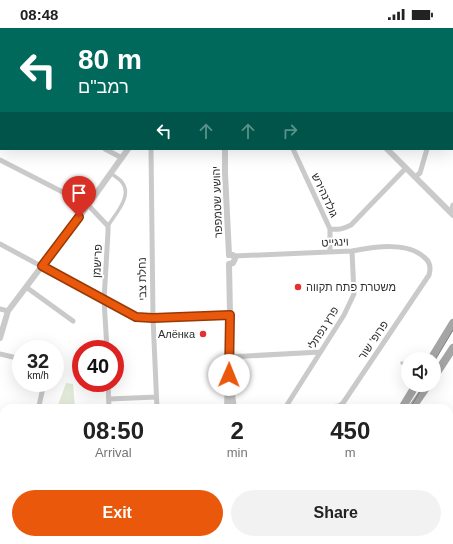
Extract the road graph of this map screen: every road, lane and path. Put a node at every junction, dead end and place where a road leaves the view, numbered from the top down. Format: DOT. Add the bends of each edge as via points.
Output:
graph roads {
  1 [pos="107,150"];
  2 [pos="127,150"];
  3 [pos="151,150"];
  4 [pos="225,150"];
  5 [pos="293,150"];
  6 [pos="388,150"];
  7 [pos="427,150"];
  8 [pos="122,158"];
  9 [pos="0,160"];
  10 [pos="406,168"];
  11 [pos="111,173"];
  12 [pos="415,177"];
  13 [pos="88,205"];
  14 [pos="453,206"];
  15 [pos="452,213"];
  16 [pos="108,226"];
  17 [pos="330,228"];
  18 [pos="0,244"];
  19 [pos="352,251"];
  20 [pos="330,252"];
  21 [pos="232,255"];
  22 [pos="430,264"];
  23 [pos="42,266"];
  24 [pos="26,287"];
  25 [pos="105,288"];
  26 [pos="93,294"];
  27 [pos="104,300"];
  28 [pos="115,306"];
  29 [pos="0,309"];
  30 [pos="105,310"];
  31 [pos="8,311"];
  32 [pos="230,315"];
  33 [pos="153,318"];
  34 [pos="73,321"];
  35 [pos="453,323"];
  36 [pos="0,338"];
  37 [pos="107,340"];
  38 [pos="453,348"];
  39 [pos="320,352"];
  40 [pos="435,352"];
  41 [pos="0,354"];
  42 [pos="229,356"];
  43 [pos="12,357"];
  44 [pos="441,366"];
  45 [pos="229,375"];
  46 [pos="42,392"];
  47 [pos="109,392"];
  48 [pos="412,392"];
  49 [pos="423,392"];
  50 [pos="156,397"];
  51 [pos="109,398"];
  52 [pos="39,404"];
  53 [pos="109,404"];
  54 [pos="157,404"];
  55 [pos="227,404"];
  56 [pos="233,404"];
  57 [pos="288,404"];
  58 [pos="342,404"];
  59 [pos="404,404"];
  60 [pos="415,404"];
  1 -- 8 [label="street"];
  2 -- 8 [label="street"];
  3 -- 33 [label="street, נחלת צבי"];
  4 -- 21 [label="street, יהושע שטמפפר"];
  5 -- 17 [label="street, גולדנהירש"];
  6 -- 10 [label="street"];
  7 -- 12 [label="street" via="420,173"];
  8 -- 11 [label="street"];
  9 -- 13 [label="street"];
  10 -- 12 [label="street"];
  10 -- 17 [label="street" via="350,225 339,230"];
  11 -- 13 [label="street"];
  11 -- 16 [label="street" via="121,181 126,197"];
  12 -- 15 [label="street"];
  13 -- 16 [label="street"];
  13 -- 23 [label="street"];
  14 -- 15 [label="street"];
  16 -- 25 [label="street, פרישמן"];
  17 -- 20 [label="street, גולדנהירש"];
  18 -- 23 [label="street"];
  19 -- 20 [label="street, וינגייט"];
  19 -- 22 [label="street, וינגייט" via="369,248 405,248 420,253"];
  19 -- 39 [label="street, פרץ נפתלי" via="354,294"];
  20 -- 21 [label="street, וינגייט"];
  21 -- 32 [label="street, יהושע שטמפפר" via="226,259 229,264"];
  22 -- 58 [label="street, פרופ' שור" via="429,275"];
  23 -- 24 [label="street"];
  23 -- 26 [label="street"];
  24 -- 31 [label="street"];
  24 -- 34 [label="street"];
  25 -- 26 [label="street"];
  25 -- 27 [label="street, פרישמן"];
  26 -- 27 [label="street"];
  27 -- 28 [label="street"];
  27 -- 30 [label="street, פרישמן"];
  28 -- 30 [label="street" via="111,305"];
  28 -- 33 [label="street" via="136,317"];
  29 -- 31 [label="street"];
  30 -- 37 [label="street, פרישמן"];
  31 -- 36 [label="street"];
  32 -- 33 [label="street"];
  32 -- 42 [label="street"];
  33 -- 50 [label="street, נחלת צבי"];
  35 -- 40 [label="main road"];
  38 -- 44 [label="main road"];
  39 -- 42 [label="street"];
  39 -- 57 [label="street, פרץ נפתלי"];
  41 -- 43 [label="street"];
  42 -- 45 [label="street"];
  45 -- 55 [label="street"];
  45 -- 56 [label="street"];
  46 -- 52 [label="street"];
  47 -- 51 [label="street"];
  48 -- 59 [label="main road"];
  49 -- 60 [label="main road"];
  50 -- 51 [label="street"];
  50 -- 54 [label="street, נחלת צבי"];
  51 -- 53 [label="street"];
}
